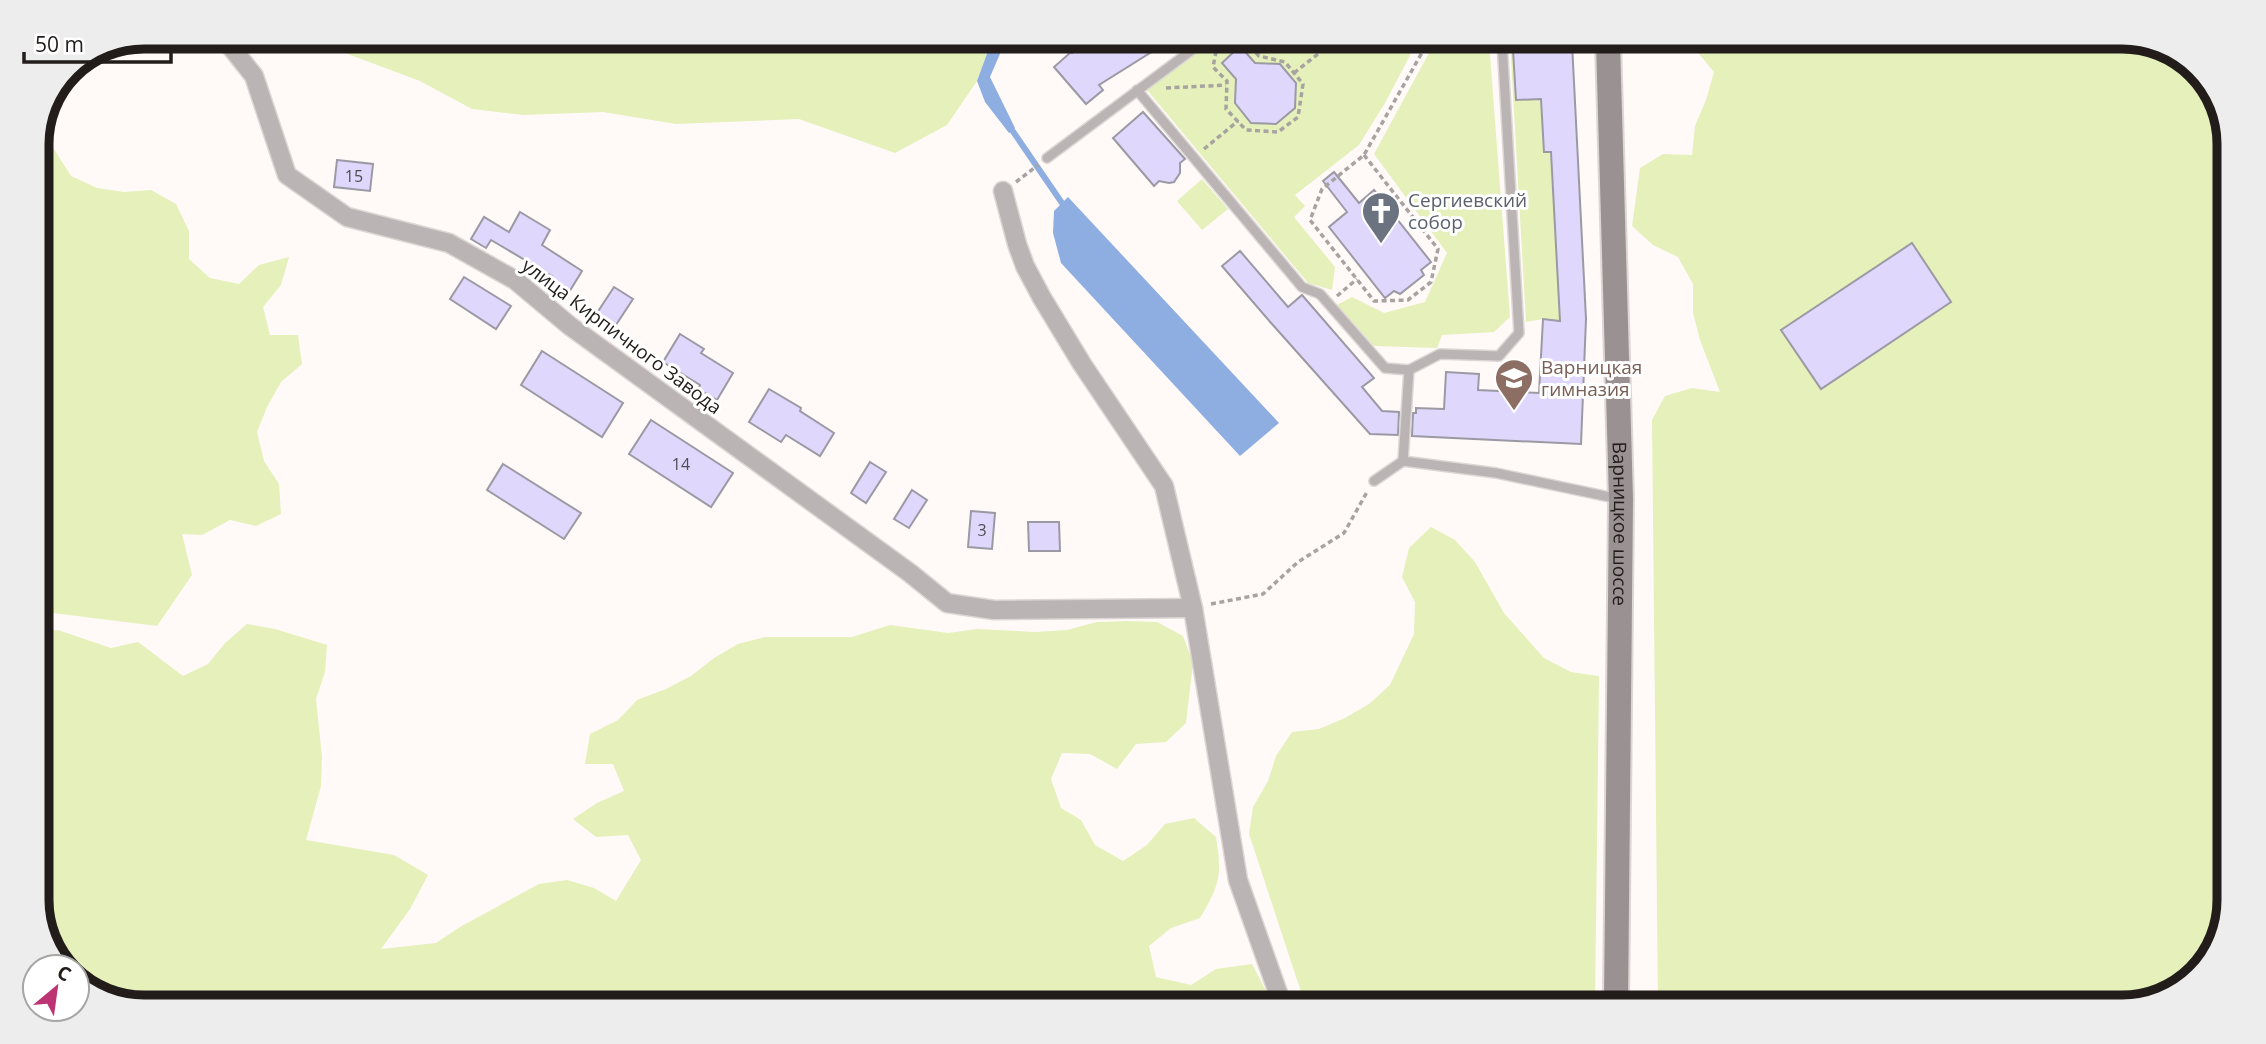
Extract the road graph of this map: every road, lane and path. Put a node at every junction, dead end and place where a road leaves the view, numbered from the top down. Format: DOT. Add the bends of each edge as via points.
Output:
graph roads {
  1 [pos="233,49"];
  2 [pos="1193,49"];
  3 [pos="1220,49"];
  4 [pos="1252,49"];
  5 [pos="1324,49"];
  6 [pos="1424,49"];
  7 [pos="1502,49"];
  8 [pos="1608,49"];
  9 [pos="1294,73"];
  10 [pos="1226,85"];
  11 [pos="1136,90"];
  12 [pos="1238,121"];
  13 [pos="1364,155"];
  14 [pos="1048,158"];
  15 [pos="1193,158"];
  16 [pos="1003,191"];
  17 [pos="1357,279"];
  18 [pos="1344,290"];
  19 [pos="1499,356"];
  20 [pos="1409,370"];
  21 [pos="1509,392"];
  22 [pos="1403,461"];
  23 [pos="1374,481"];
  24 [pos="1621,499"];
  25 [pos="1193,608"];
  26 [pos="1279,995"];
  27 [pos="1616,995"];
  1 -- 25 [label="street, улица Кирпичного Завода" via="254,76 287,175 347,218 449,243 515,280 570,326 947,603 995,610"];
  2 -- 11 [label="lane"];
  3 -- 10 [label="path" via="1213,67"];
  4 -- 9 [label="path" via="1259,57 1285,62"];
  5 -- 9 [label="path"];
  6 -- 13 [label="path"];
  7 -- 19 [label="lane" via="1519,333"];
  8 -- 24 [label="street, Варницкое шоссе"];
  9 -- 12 [label="path" via="1303,84 1298,117 1278,132 1246,130"];
  10 -- 11 [label="path"];
  10 -- 12 [label="path" via="1226,109"];
  11 -- 14 [label="lane"];
  11 -- 15 [label="lane"];
  12 -- 15 [label="path"];
  13 -- 17 [label="path" via="1322,189 1310,220"];
  13 -- 17 [label="path" via="1438,249 1431,282 1408,300 1374,302"];
  15 -- 20 [label="lane" via="1302,287 1320,294 1385,369"];
  16 -- 25 [label="street" via="1017,244 1042,298 1164,486"];
  17 -- 18 [label="path"];
  19 -- 20 [label="lane" via="1440,354"];
  19 -- 21 [label="path"];
  20 -- 22 [label="lane"];
  22 -- 23 [label="lane"];
  22 -- 24 [label="lane" via="1496,473"];
  23 -- 25 [label="path" via="1344,533 1298,562 1263,594"];
  24 -- 27 [label="street, Варницкое шоссе"];
  25 -- 26 [label="street" via="1238,880"];
}
